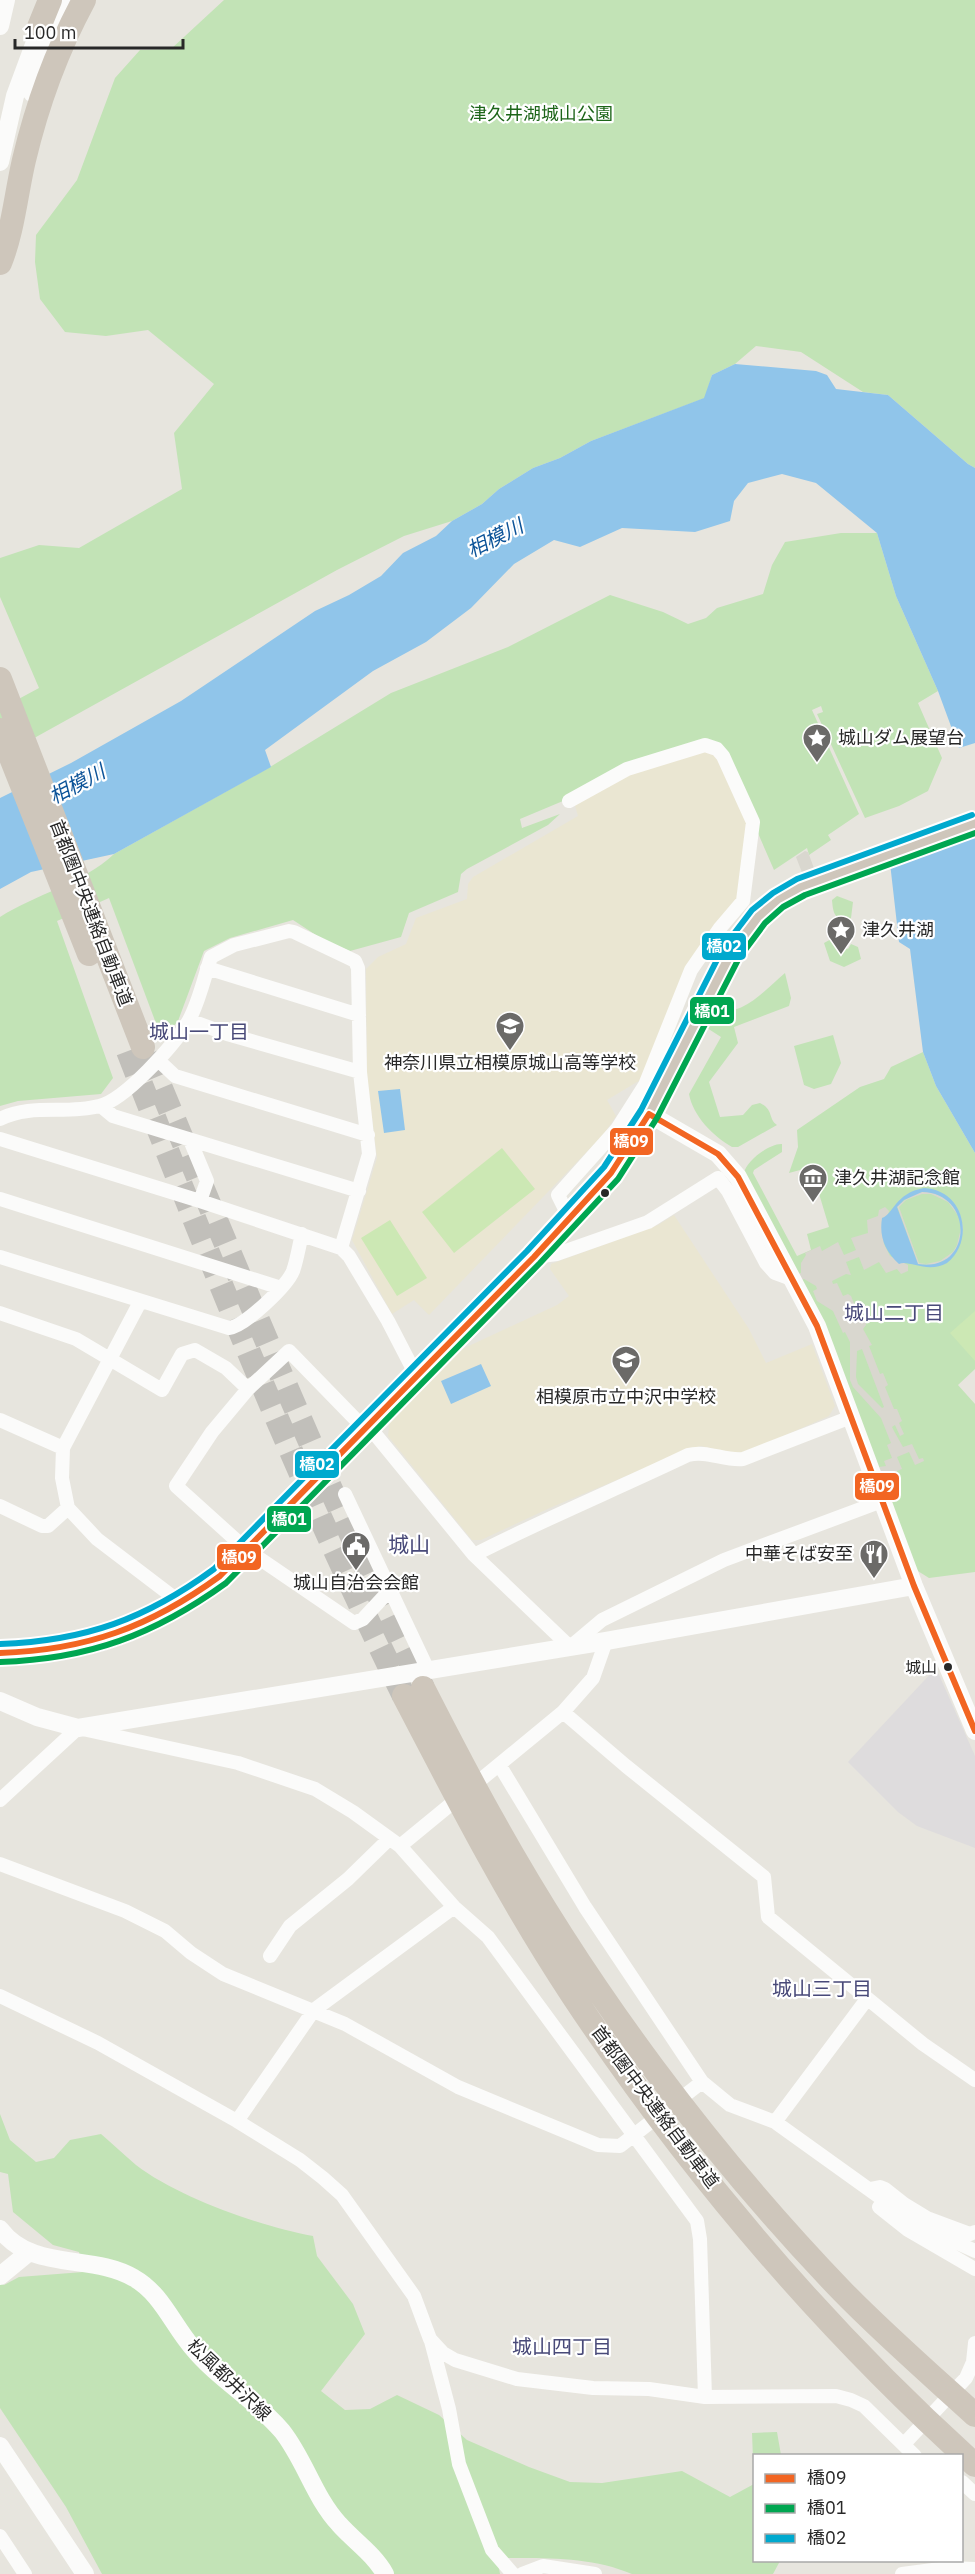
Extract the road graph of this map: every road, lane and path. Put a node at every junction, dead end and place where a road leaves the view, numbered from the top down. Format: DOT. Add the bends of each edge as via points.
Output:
graph roads {
  1 [pos="6,0"];
  2 [pos="51,0"];
  3 [pos="68,0"];
  4 [pos="84,0"];
  5 [pos="0,26"];
  6 [pos="39,27"];
  7 [pos="0,162"];
  8 [pos="0,238"];
  9 [pos="0,263"];
  10 [pos="0,679"];
  11 [pos="0,730"];
  12 [pos="569,801"];
  13 [pos="975,823"];
  14 [pos="207,969"];
  15 [pos="359,1016"];
  16 [pos="189,1020"];
  17 [pos="143,1053"];
  18 [pos="360,1072"];
  19 [pos="101,1106"];
  20 [pos="649,1114"];
  21 [pos="0,1119"];
  22 [pos="368,1136"];
  23 [pos="0,1139"];
  24 [pos="190,1140"];
  25 [pos="359,1191"];
  26 [pos="0,1198"];
  27 [pos="200,1201"];
  28 [pos="570,1219"];
  29 [pos="302,1234"];
  30 [pos="341,1248"];
  31 [pos="0,1257"];
  32 [pos="534,1257"];
  33 [pos="794,1280"];
  34 [pos="281,1288"];
  35 [pos="140,1302"];
  36 [pos="0,1313"];
  37 [pos="110,1360"];
  38 [pos="417,1377"];
  39 [pos="248,1389"];
  40 [pos="851,1417"];
  41 [pos="0,1420"];
  42 [pos="368,1427"];
  43 [pos="63,1448"];
  44 [pos="882,1501"];
  45 [pos="345,1505"];
  46 [pos="0,1506"];
  47 [pos="68,1508"];
  48 [pos="247,1550"];
  49 [pos="474,1555"];
  50 [pos="914,1586"];
  51 [pos="389,1591"];
  52 [pos="181,1603"];
  53 [pos="606,1641"];
  54 [pos="570,1647"];
  55 [pos="0,1653"];
  56 [pos="418,1685"];
  57 [pos="0,1701"];
  58 [pos="563,1712"];
  59 [pos="78,1728"];
  60 [pos="975,1731"];
  61 [pos="496,1769"];
  62 [pos="0,1800"];
  63 [pos="394,1843"];
  64 [pos="0,1864"];
  65 [pos="454,1907"];
  66 [pos="270,1956"];
  67 [pos="0,1996"];
  68 [pos="867,1999"];
  69 [pos="315,2010"];
  70 [pos="975,2080"];
  71 [pos="698,2084"];
  72 [pos="237,2121"];
  73 [pos="774,2122"];
  74 [pos="633,2136"];
  75 [pos="870,2189"];
  76 [pos="0,2229"];
  77 [pos="975,2232"];
  78 [pos="975,2251"];
  79 [pos="28,2253"];
  80 [pos="975,2269"];
  81 [pos="0,2276"];
  82 [pos="430,2339"];
  83 [pos="975,2343"];
  84 [pos="705,2397"];
  85 [pos="975,2415"];
  86 [pos="908,2440"];
  87 [pos="0,2446"];
  88 [pos="914,2454"];
  89 [pos="975,2465"];
  90 [pos="963,2483"];
  91 [pos="975,2494"];
  92 [pos="0,2536"];
  93 [pos="975,2570"];
  94 [pos="929,2572"];
  95 [pos="25,2574"];
  96 [pos="85,2574"];
  97 [pos="385,2574"];
  98 [pos="513,2574"];
  99 [pos="522,2574"];
  100 [pos="595,2574"];
  101 [pos="902,2574"];
  1 -- 5 [label="street"];
  2 -- 6 [label="highway"];
  3 -- 8 [label="street" via="28,104"];
  4 -- 9 [label="highway" via="34,120"];
  6 -- 7 [label="street" via="15,96"];
  10 -- 17 [label="highway, 首都圏中央連絡自動車道"];
  11 -- 17 [label="highway, 首都圏中央連絡自動車道"];
  12 -- 28 [label="street" via="627,769 705,745 723,756 753,822 743,901 691,970 645,1085 617,1129 558,1195"];
  13 -- 20 [label="highway" via="833,873 778,900 758,917 726,962"];
  14 -- 15 [label="street"];
  14 -- 15 [label="street" via="212,957 234,945 294,932 355,961"];
  14 -- 16 [label="street"];
  15 -- 18 [label="street"];
  16 -- 17 [label="street"];
  16 -- 18 [label="street"];
  17 -- 19 [label="street" via="129,1087"];
  17 -- 22 [label="street" via="175,1076"];
  18 -- 22 [label="street"];
  19 -- 21 [label="street" via="21,1111"];
  19 -- 24 [label="street" via="113,1116"];
  20 -- 28 [label="highway" via="611,1173"];
  20 -- 33 [label="street" via="725,1159"];
  22 -- 25 [label="street" via="369,1154"];
  23 -- 27 [label="street"];
  24 -- 25 [label="street"];
  24 -- 27 [label="street" via="207,1181"];
  25 -- 30 [label="street"];
  26 -- 34 [label="street"];
  27 -- 29 [label="street"];
  28 -- 32 [label="highway"];
  29 -- 30 [label="street"];
  29 -- 34 [label="street" via="292,1273"];
  30 -- 38 [label="street" via="388,1321"];
  31 -- 35 [label="street"];
  32 -- 33 [label="street" via="556,1254 648,1222 718,1178 766,1263 775,1273"];
  32 -- 38 [label="highway"];
  33 -- 40 [label="street" via="814,1320"];
  34 -- 35 [label="street" via="248,1319 230,1328"];
  35 -- 37 [label="street"];
  36 -- 37 [label="street" via="76,1339"];
  37 -- 39 [label="street" via="162,1390 182,1354 195,1350 226,1368"];
  37 -- 43 [label="street"];
  38 -- 42 [label="highway"];
  39 -- 42 [label="street" via="289,1351 360,1424"];
  39 -- 48 [label="street" via="212,1432 176,1486"];
  40 -- 44 [label="street"];
  40 -- 49 [label="street" via="744,1459 699,1452 688,1455"];
  41 -- 43 [label="street"];
  42 -- 48 [label="highway"];
  42 -- 49 [label="street"];
  43 -- 47 [label="street" via="62,1478"];
  44 -- 50 [label="street"];
  44 -- 54 [label="street" via="724,1560 603,1620"];
  45 -- 51 [label="street" via="360,1543"];
  46 -- 47 [label="street" via="42,1526 48,1526"];
  47 -- 52 [label="street" via="97,1539"];
  48 -- 51 [label="street" via="354,1623 363,1619"];
  48 -- 52 [label="highway" via="220,1576"];
  49 -- 54 [label="street"];
  50 -- 53 [label="street"];
  50 -- 60 [label="street"];
  51 -- 56 [label="street"];
  52 -- 55 [label="highway" via="153,1620 93,1642 64,1649"];
  53 -- 54 [label="street"];
  53 -- 58 [label="street" via="593,1678"];
  54 -- 56 [label="street"];
  56 -- 59 [label="street"];
  56 -- 85 [label="highway, 首都圏中央連絡自動車道" via="542,1902 630,2034 696,2122 844,2293"];
  56 -- 89 [label="highway, 首都圏中央連絡自動車道" via="477,1833 566,1984 675,2139 813,2304 894,2390"];
  57 -- 59 [label="street" via="37,1717"];
  58 -- 61 [label="street"];
  58 -- 68 [label="street" via="764,1876 768,1917"];
  59 -- 62 [label="street"];
  59 -- 63 [label="street" via="238,1763 315,1789"];
  61 -- 63 [label="street" via="443,1812"];
  61 -- 71 [label="street"];
  63 -- 65 [label="street"];
  63 -- 66 [label="street" via="290,1926"];
  64 -- 69 [label="street" via="125,1911 165,1931 223,1974"];
  65 -- 69 [label="street"];
  65 -- 74 [label="street" via="488,1937"];
  67 -- 72 [label="street" via="98,2043"];
  68 -- 70 [label="street"];
  68 -- 73 [label="street"];
  69 -- 72 [label="street"];
  69 -- 74 [label="street" via="458,2087 598,2145 620,2146"];
  71 -- 73 [label="street" via="730,2105"];
  71 -- 74 [label="street"];
  72 -- 82 [label="street" via="300,2160 342,2195 414,2296"];
  73 -- 75 [label="street"];
  74 -- 84 [label="street" via="697,2221"];
  75 -- 77 [label="street" via="885,2189 927,2218 970,2234"];
  75 -- 78 [label="street" via="920,2226"];
  75 -- 80 [label="street" via="874,2202 890,2217"];
  76 -- 79 [label="street, 松風都井沢線"];
  79 -- 81 [label="street"];
  79 -- 97 [label="street, 松風都井沢線" via="117,2271 147,2288 192,2348 283,2433 329,2512"];
  82 -- 84 [label="street" via="455,2360 517,2379"];
  82 -- 98 [label="street" via="447,2399 459,2464 492,2550"];
  83 -- 86 [label="street" via="971,2368 962,2384"];
  84 -- 86 [label="street" via="814,2395 851,2400"];
  86 -- 88 [label="street"];
  87 -- 96 [label="street"];
  90 -- 91 [label="street"];
  92 -- 95 [label="street"];
  93 -- 94 [label="street"];
  94 -- 101 [label="street"];
  99 -- 100 [label="street" via="543,2566"];
}
